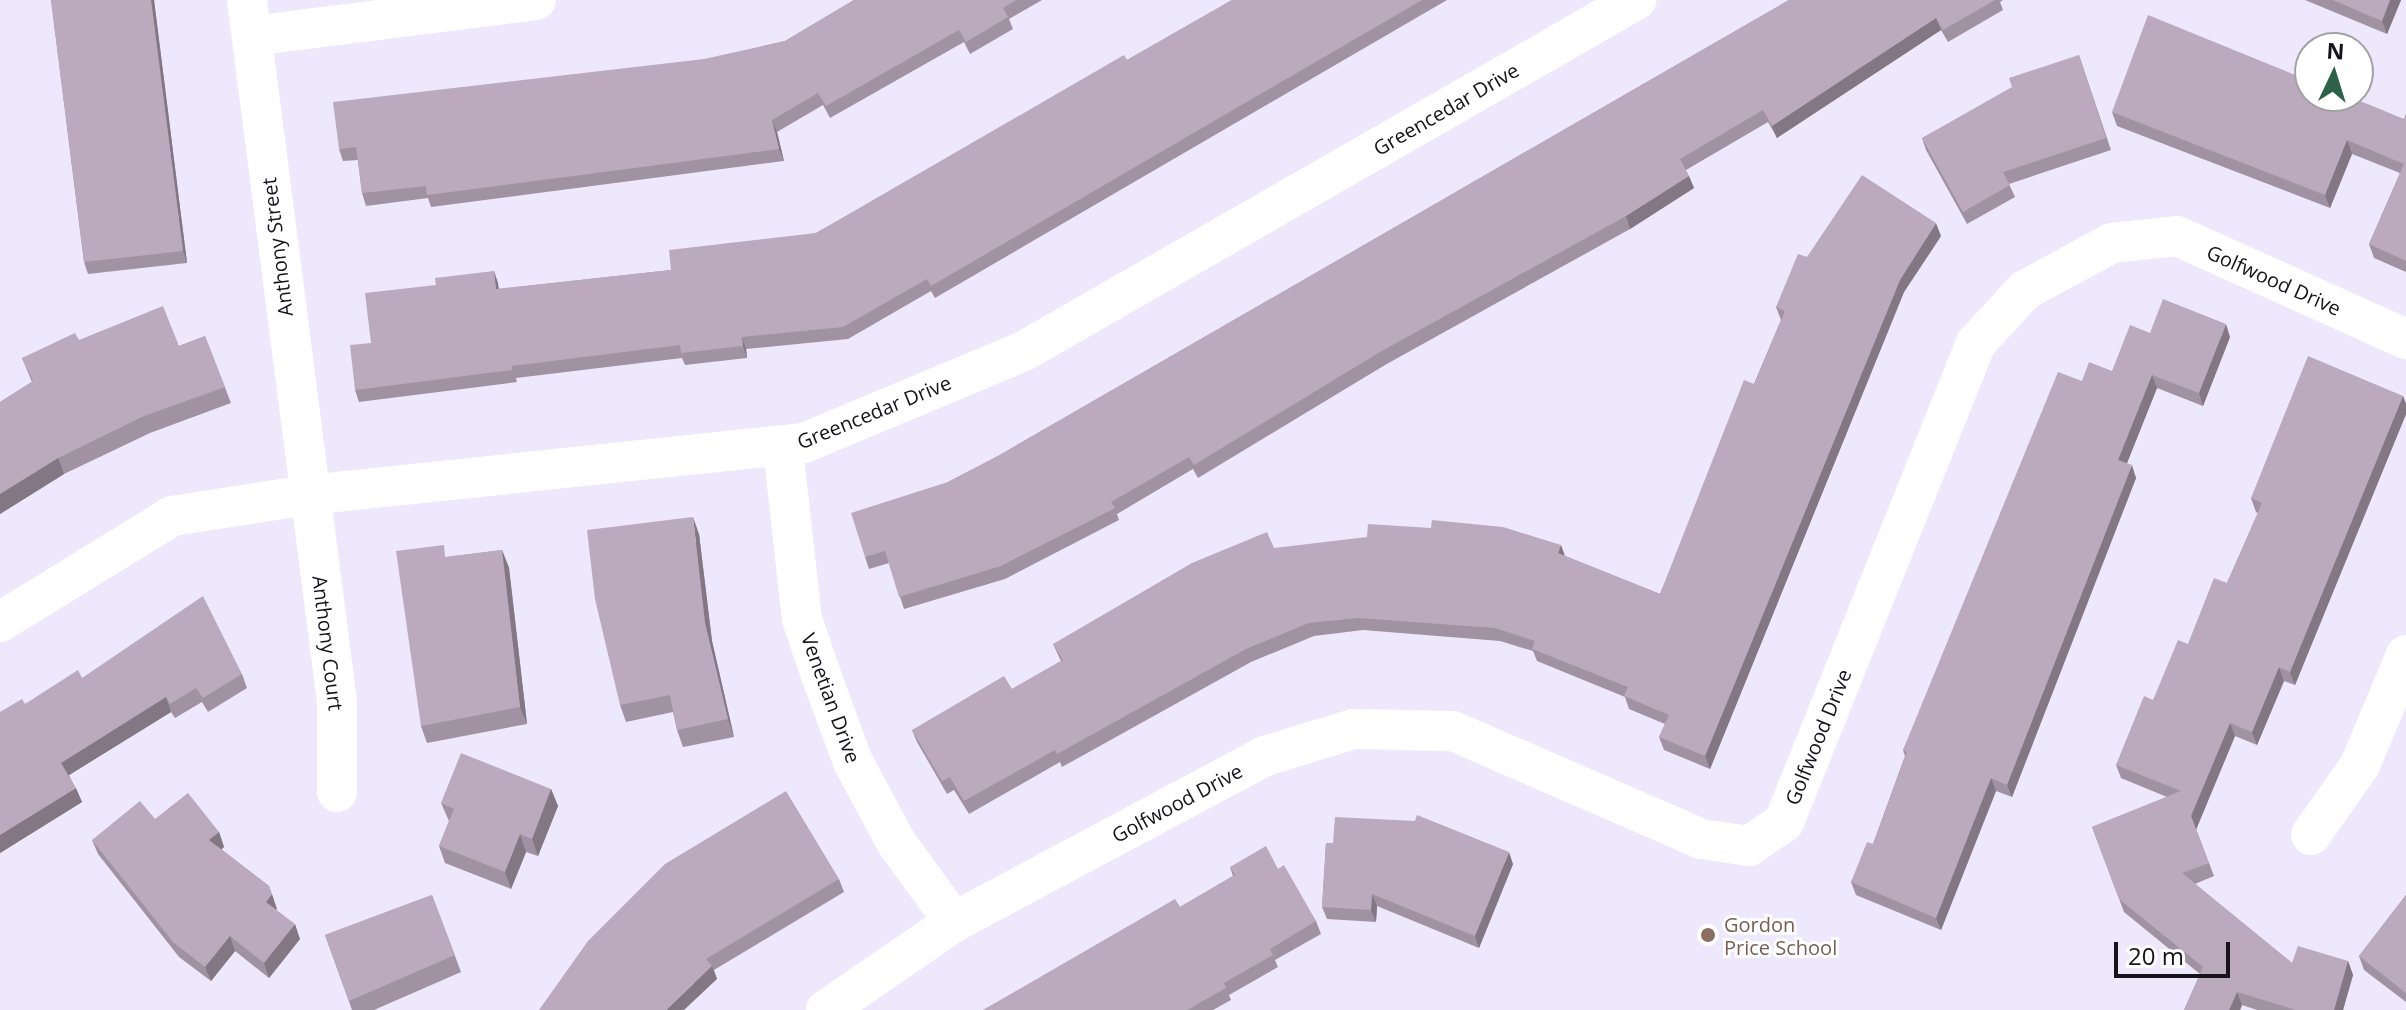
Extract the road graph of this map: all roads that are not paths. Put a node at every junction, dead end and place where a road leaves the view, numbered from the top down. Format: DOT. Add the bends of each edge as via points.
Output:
graph roads {
  1 [pos="536,0"];
  2 [pos="1636,0"];
  3 [pos="250,18"];
  4 [pos="2406,339"];
  5 [pos="783,448"];
  6 [pos="308,495"];
  7 [pos="0,622"];
  8 [pos="2406,655"];
  9 [pos="337,792"];
  10 [pos="2311,835"];
  11 [pos="954,922"];
  12 [pos="826,1010"];
  1 -- 3 [label="street"];
  2 -- 5 [label="street, Greencedar Drive" via="1024,351"];
  3 -- 6 [label="street, Anthony Street"];
  4 -- 11 [label="street, Golfwood Drive" via="2177,236 2112,243 2025,290 1976,343 1784,822 1749,846 1701,839 1453,731 1354,729 1265,756"];
  5 -- 6 [label="street, Greencedar Drive"];
  5 -- 11 [label="street, Venetian Drive" via="802,619 822,678 853,762 896,842"];
  6 -- 7 [label="street, Greencedar Drive" via="172,516"];
  6 -- 9 [label="street, Anthony Court" via="337,702"];
  8 -- 10 [label="street" via="2360,765"];
  11 -- 12 [label="street, Golfwood Drive"];
}
